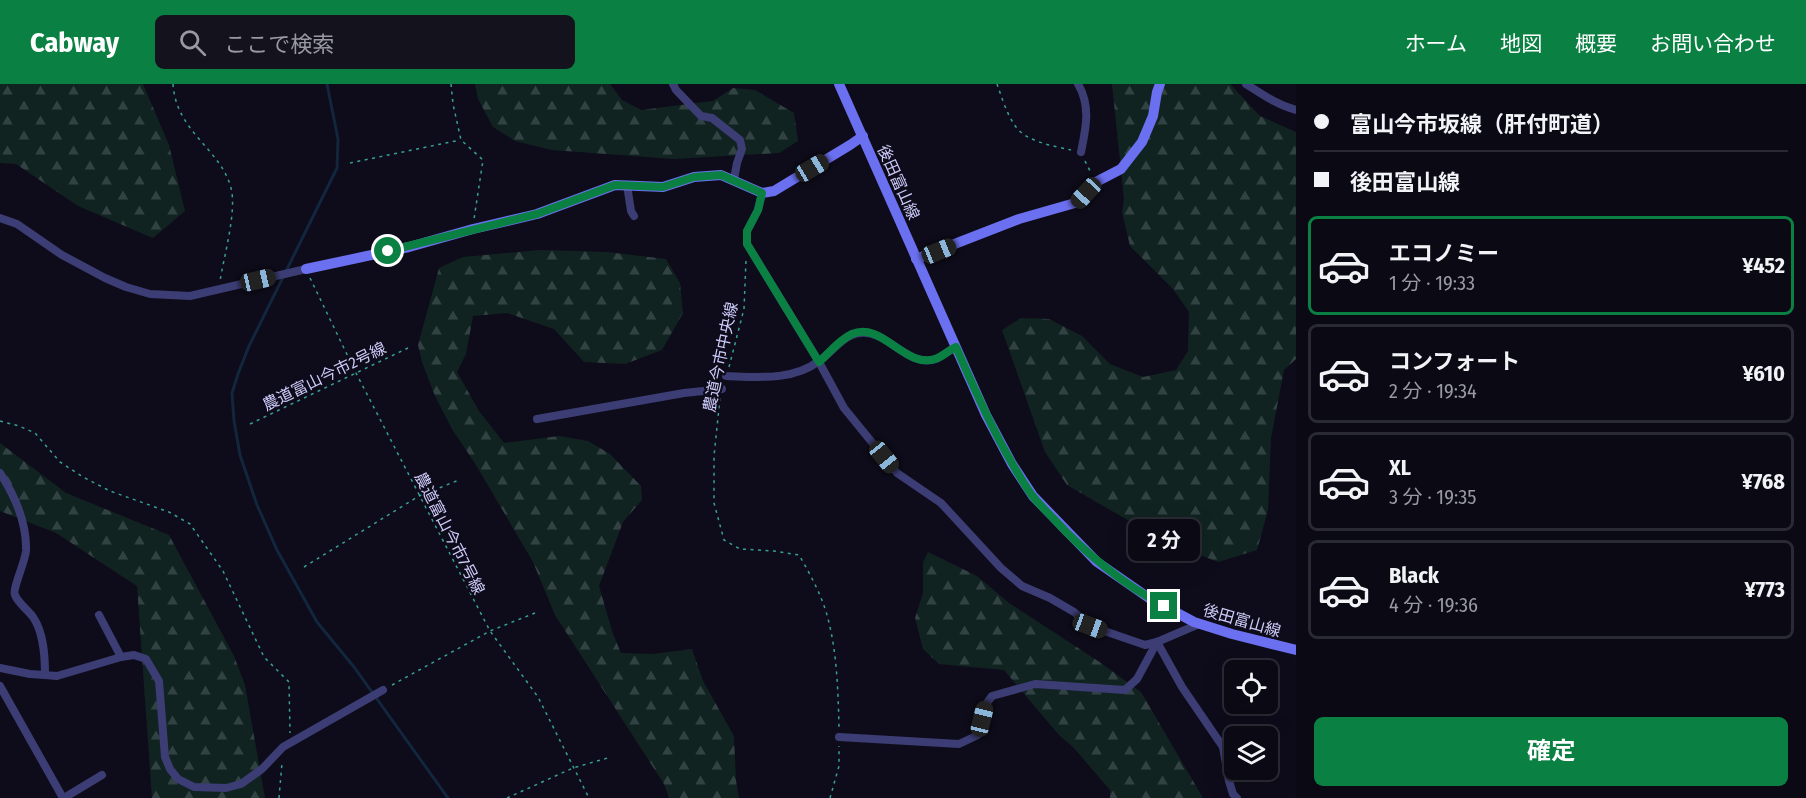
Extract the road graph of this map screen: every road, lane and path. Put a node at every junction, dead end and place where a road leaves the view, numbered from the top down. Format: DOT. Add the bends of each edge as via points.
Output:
graph roads {
  1 [pos="173,84"];
  2 [pos="451,84"];
  3 [pos="673,84"];
  4 [pos="839,84"];
  5 [pos="997,84"];
  6 [pos="1078,84"];
  7 [pos="1160,84"];
  8 [pos="1246,84"];
  9 [pos="1296,110"];
  10 [pos="863,136"];
  11 [pos="461,140"];
  12 [pos="1081,152"];
  13 [pos="350,163"];
  14 [pos="734,179"];
  15 [pos="1096,182"];
  16 [pos="627,185"];
  17 [pos="762,193"];
  18 [pos="634,216"];
  19 [pos="0,218"];
  20 [pos="473,229"];
  21 [pos="747,244"];
  22 [pos="916,259"];
  23 [pos="306,269"];
  24 [pos="219,289"];
  25 [pos="956,347"];
  26 [pos="408,348"];
  27 [pos="819,362"];
  28 [pos="356,373"];
  29 [pos="726,376"];
  30 [pos="722,389"];
  31 [pos="537,419"];
  32 [pos="0,421"];
  33 [pos="250,424"];
  34 [pos="0,472"];
  35 [pos="459,480"];
  36 [pos="419,496"];
  37 [pos="304,567"];
  38 [pos="535,613"];
  39 [pos="99,615"];
  40 [pos="1200,624"];
  41 [pos="490,631"];
  42 [pos="1157,642"];
  43 [pos="1296,650"];
  44 [pos="121,657"];
  45 [pos="0,668"];
  46 [pos="45,675"];
  47 [pos="0,686"];
  48 [pos="383,690"];
  49 [pos="839,737"];
  50 [pos="287,745"];
  51 [pos="610,757"];
  52 [pos="573,768"];
  53 [pos="102,776"];
  54 [pos="63,798"];
  55 [pos="279,798"];
  56 [pos="507,798"];
  57 [pos="589,798"];
  58 [pos="830,798"];
  59 [pos="1237,798"];
  1 -- 24 [label="path" via="183,118 222,169 231,188 231,218"];
  2 -- 11 [label="path"];
  3 -- 14 [label="street" via="701,116 712,118 740,140 742,149"];
  4 -- 10 [label="street, 後田富山線"];
  5 -- 12 [label="path" via="1017,128 1029,137"];
  6 -- 12 [label="street" via="1086,104"];
  7 -- 15 [label="street" via="1142,142 1121,169"];
  8 -- 9 [label="street"];
  10 -- 17 [label="street" via="774,191"];
  10 -- 22 [label="street, 後田富山線"];
  11 -- 13 [label="path"];
  11 -- 20 [label="path" via="483,160"];
  12 -- 15 [label="path"];
  14 -- 16 [label="street" via="707,175 663,187"];
  14 -- 17 [label="street"];
  15 -- 22 [label="street" via="1075,203 1019,219"];
  16 -- 18 [label="street"];
  16 -- 20 [label="street" via="615,185 537,214"];
  17 -- 21 [label="street" via="747,231"];
  19 -- 24 [label="street" via="126,287 150,294 190,296"];
  20 -- 23 [label="street"];
  21 -- 27 [label="street"];
  21 -- 29 [label="path, 農道今市中央線" via="744,309"];
  22 -- 25 [label="street, 後田富山線"];
  23 -- 24 [label="street"];
  23 -- 28 [label="path, 農道富山今市7号線"];
  25 -- 27 [label="street" via="935,359 924,360 863,332 842,340"];
  25 -- 40 [label="street, 後田富山線" via="986,415 1033,496 1097,562 1149,598"];
  26 -- 28 [label="path, 農道富山今市2号線"];
  27 -- 29 [label="street" via="790,374"];
  27 -- 42 [label="street" via="844,408 897,473 941,503 1022,586 1074,612 1090,626 1145,645"];
  28 -- 33 [label="path, 農道富山今市2号線"];
  28 -- 36 [label="path, 農道富山今市7号線"];
  30 -- 31 [label="street"];
  30 -- 49 [label="path, 農道今市中央線" via="715,445 714,502 724,540 740,549 799,555 827,614 837,668"];
  32 -- 50 [label="path" via="35,433 60,462 83,477 169,512 190,525 223,571 264,657 289,682"];
  34 -- 46 [label="street" via="15,498 25,533 26,553 15,596 34,619 41,637"];
  35 -- 36 [label="path"];
  36 -- 37 [label="path"];
  36 -- 41 [label="path, 農道富山今市7号線"];
  38 -- 41 [label="path"];
  39 -- 44 [label="street"];
  40 -- 42 [label="street"];
  40 -- 43 [label="street, 後田富山線"];
  41 -- 48 [label="path"];
  41 -- 52 [label="path, 農道富山今市7号線" via="538,697"];
  42 -- 49 [label="street" via="1137,679 1125,690 1035,684 992,696 978,735 959,744"];
  42 -- 59 [label="street" via="1223,747 1229,781"];
  44 -- 46 [label="street" via="57,676"];
  44 -- 50 [label="street" via="135,655 146,659 154,670 159,681 165,757 178,779 194,787 226,788 241,784"];
  45 -- 46 [label="street"];
  47 -- 54 [label="street"];
  48 -- 50 [label="street"];
  49 -- 58 [label="path, 農道今市中央線" via="839,766"];
  50 -- 55 [label="path"];
  51 -- 52 [label="path"];
  52 -- 56 [label="path"];
  52 -- 57 [label="path, 農道富山今市7号線"];
  53 -- 54 [label="street"];
}
